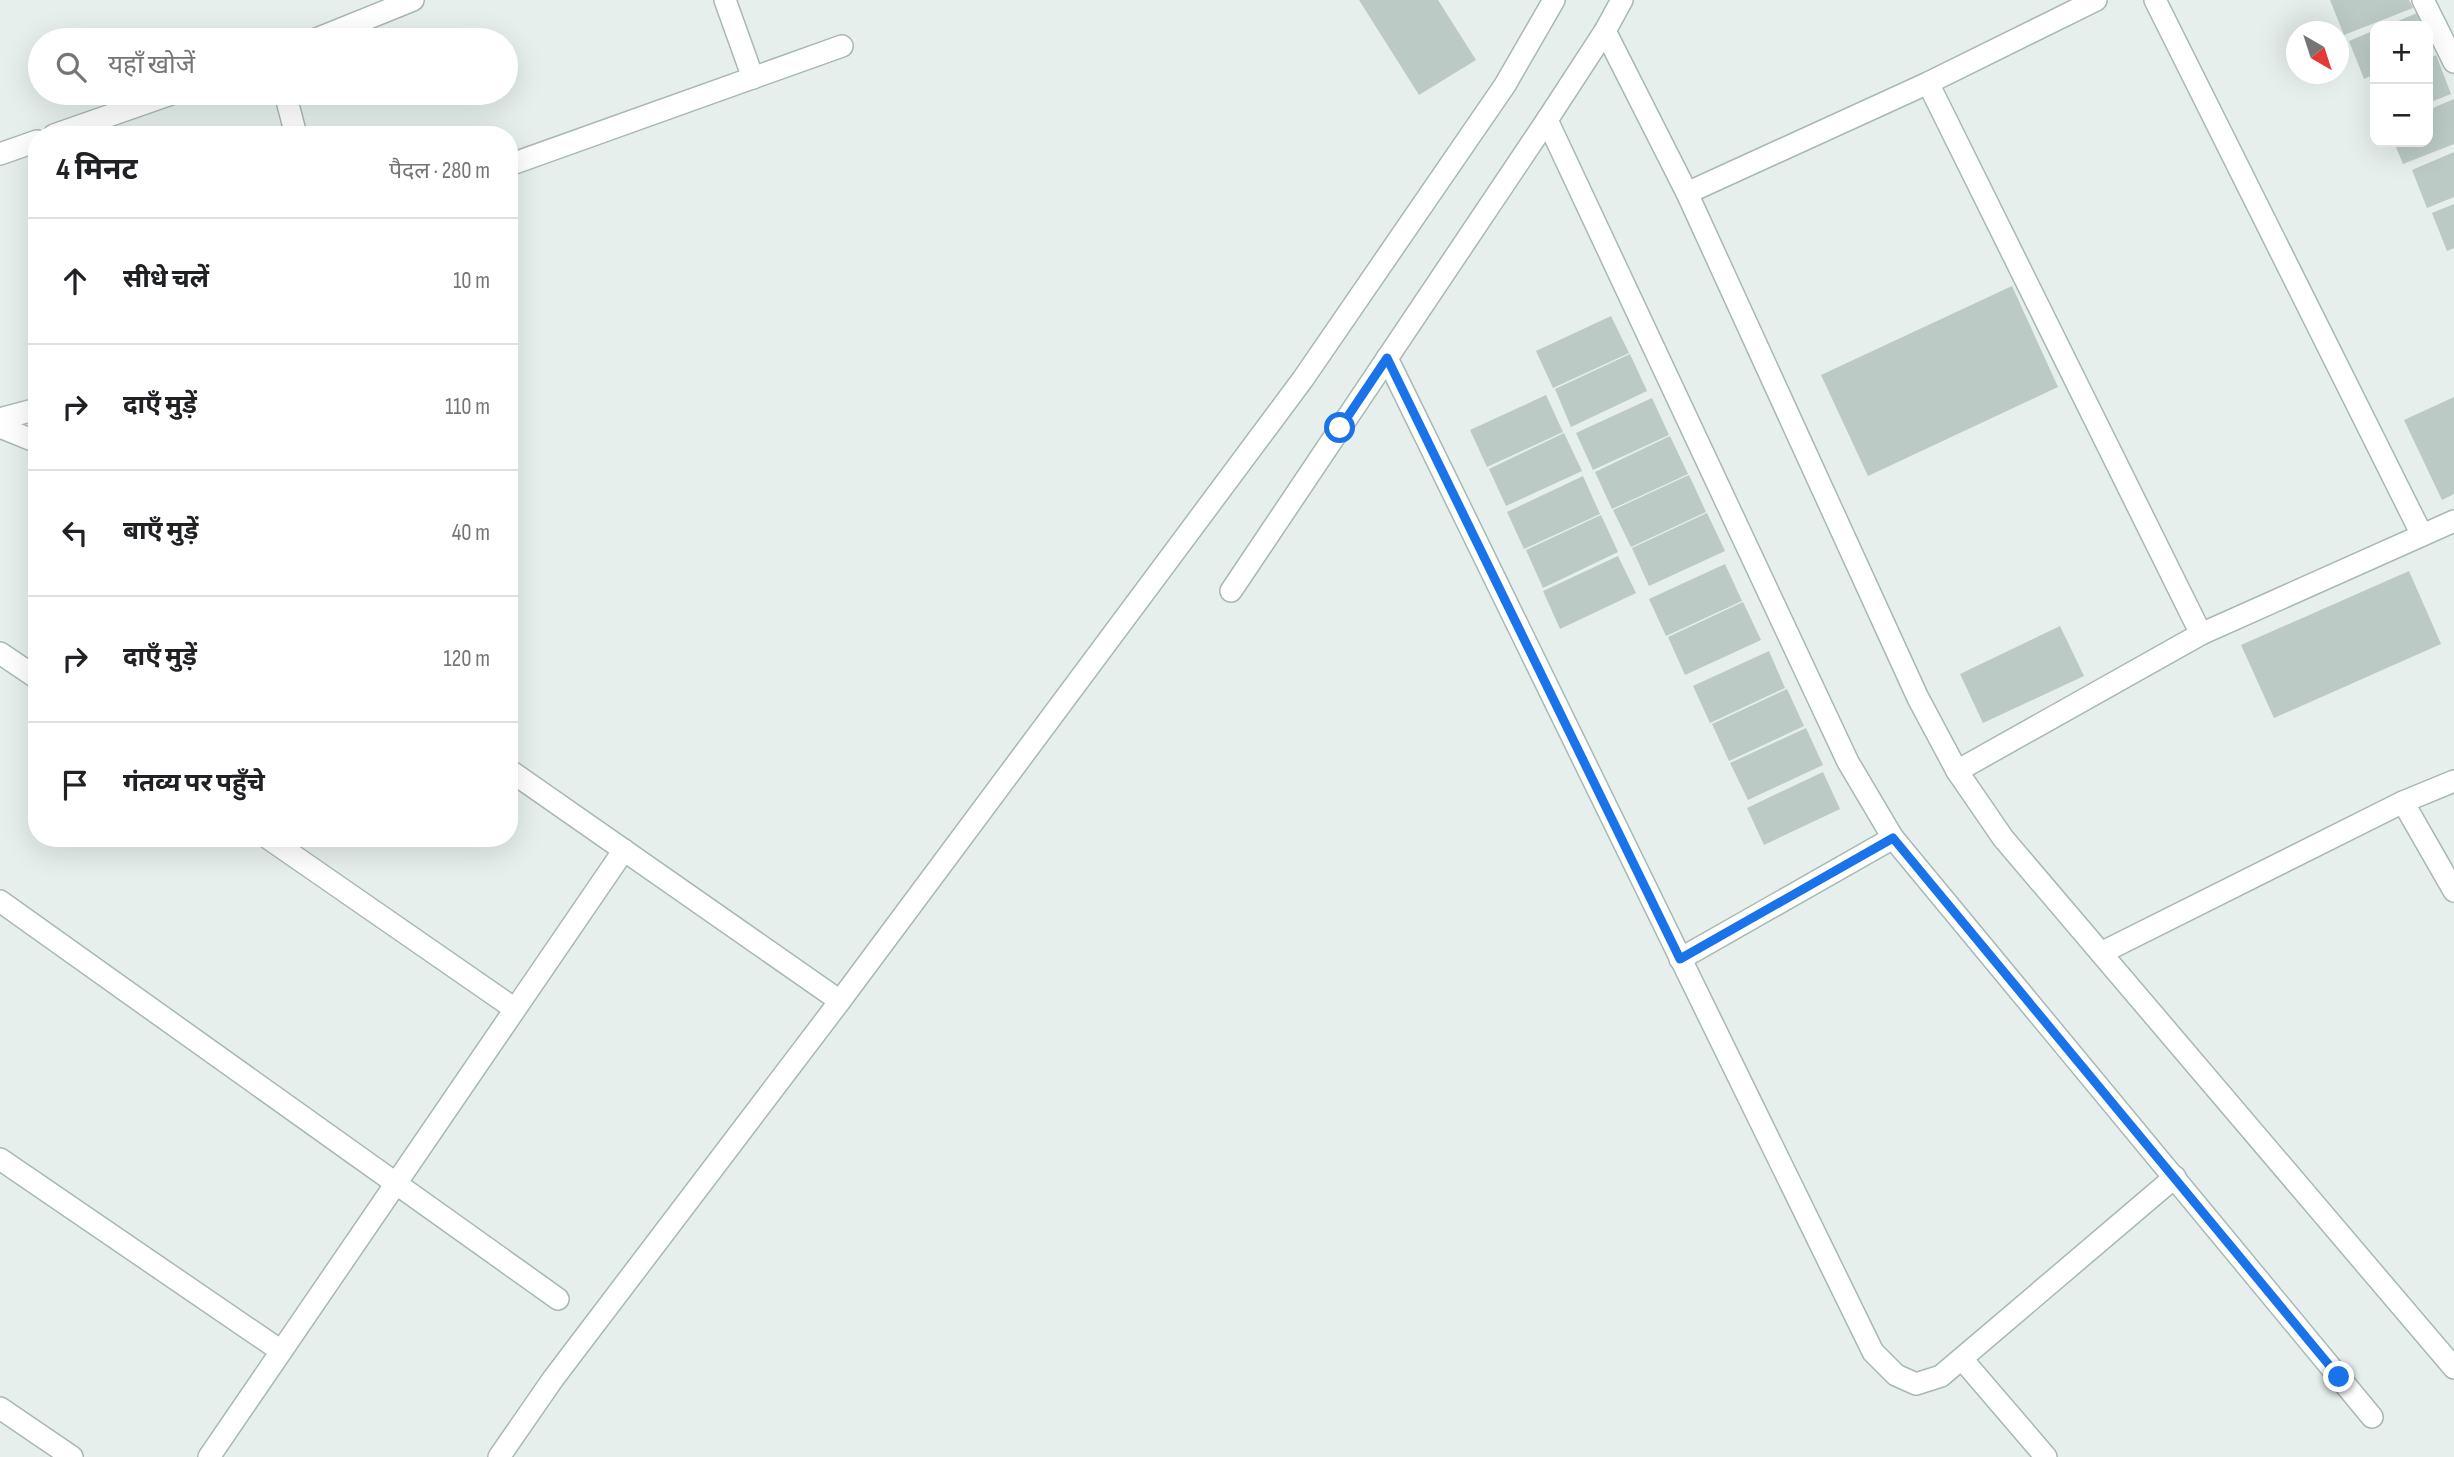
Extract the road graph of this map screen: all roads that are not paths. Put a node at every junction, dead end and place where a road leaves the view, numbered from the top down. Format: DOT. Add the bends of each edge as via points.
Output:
graph roads {
  1 [pos="412,0"];
  2 [pos="725,0"];
  3 [pos="1555,0"];
  4 [pos="1622,0"];
  5 [pos="2095,0"];
  6 [pos="2155,0"];
  7 [pos="2423,0"];
  8 [pos="343,28"];
  9 [pos="1605,31"];
  10 [pos="842,46"];
  11 [pos="2454,62"];
  12 [pos="753,78"];
  13 [pos="1928,83"];
  14 [pos="140,105"];
  15 [pos="288,105"];
  16 [pos="1547,120"];
  17 [pos="80,126"];
  18 [pos="294,126"];
  19 [pos="28,144"];
  20 [pos="0,154"];
  21 [pos="518,162"];
  22 [pos="1687,193"];
  23 [pos="1387,358"];
  24 [pos="28,411"];
  25 [pos="0,419"];
  26 [pos="0,427"];
  27 [pos="28,438"];
  28 [pos="2454,521"];
  29 [pos="2422,535"];
  30 [pos="1231,590"];
  31 [pos="2201,634"];
  32 [pos="0,653"];
  33 [pos="28,672"];
  34 [pos="1957,771"];
  35 [pos="518,775"];
  36 [pos="2454,780"];
  37 [pos="2403,802"];
  38 [pos="1893,838"];
  39 [pos="281,847"];
  40 [pos="624,850"];
  41 [pos="2454,891"];
  42 [pos="1,903"];
  43 [pos="2101,953"];
  44 [pos="1680,959"];
  45 [pos="840,1001"];
  46 [pos="516,1009"];
  47 [pos="0,1158"];
  48 [pos="2175,1177"];
  49 [pos="396,1183"];
  50 [pos="558,1299"];
  51 [pos="281,1351"];
  52 [pos="1962,1359"];
  53 [pos="2454,1368"];
  54 [pos="0,1408"];
  55 [pos="2372,1417"];
  56 [pos="72,1457"];
  57 [pos="209,1457"];
  58 [pos="499,1457"];
  59 [pos="2046,1457"];
  1 -- 8 [label="street"];
  2 -- 12 [label="street"];
  3 -- 45 [label="street" via="1505,85 1303,379"];
  4 -- 9 [label="street"];
  5 -- 13 [label="street"];
  6 -- 29 [label="street"];
  7 -- 11 [label="street"];
  9 -- 16 [label="street"];
  9 -- 22 [label="street"];
  10 -- 12 [label="street"];
  12 -- 21 [label="street"];
  13 -- 22 [label="street"];
  13 -- 31 [label="street"];
  14 -- 17 [label="street"];
  15 -- 18 [label="street"];
  16 -- 23 [label="street"];
  16 -- 38 [label="street" via="1849,762"];
  19 -- 20 [label="street"];
  22 -- 34 [label="street" via="1919,698"];
  23 -- 30 [label="street"];
  23 -- 44 [label="street"];
  24 -- 25 [label="street"];
  26 -- 27 [label="street"];
  28 -- 29 [label="street"];
  29 -- 31 [label="street"];
  31 -- 34 [label="street"];
  32 -- 33 [label="street"];
  34 -- 43 [label="street" via="2003,838"];
  35 -- 40 [label="street"];
  36 -- 37 [label="street"];
  37 -- 41 [label="street"];
  37 -- 43 [label="street"];
  38 -- 44 [label="street"];
  38 -- 48 [label="street"];
  39 -- 46 [label="street"];
  40 -- 45 [label="street"];
  40 -- 46 [label="street"];
  42 -- 49 [label="street"];
  43 -- 53 [label="street"];
  44 -- 52 [label="street" via="1873,1352 1896,1375 1916,1384 1941,1376"];
  45 -- 58 [label="street" via="553,1378"];
  46 -- 49 [label="street"];
  47 -- 51 [label="street"];
  48 -- 52 [label="street"];
  48 -- 55 [label="street"];
  49 -- 50 [label="street"];
  49 -- 51 [label="street"];
  51 -- 57 [label="street"];
  52 -- 59 [label="street"];
  54 -- 56 [label="street"];
}
